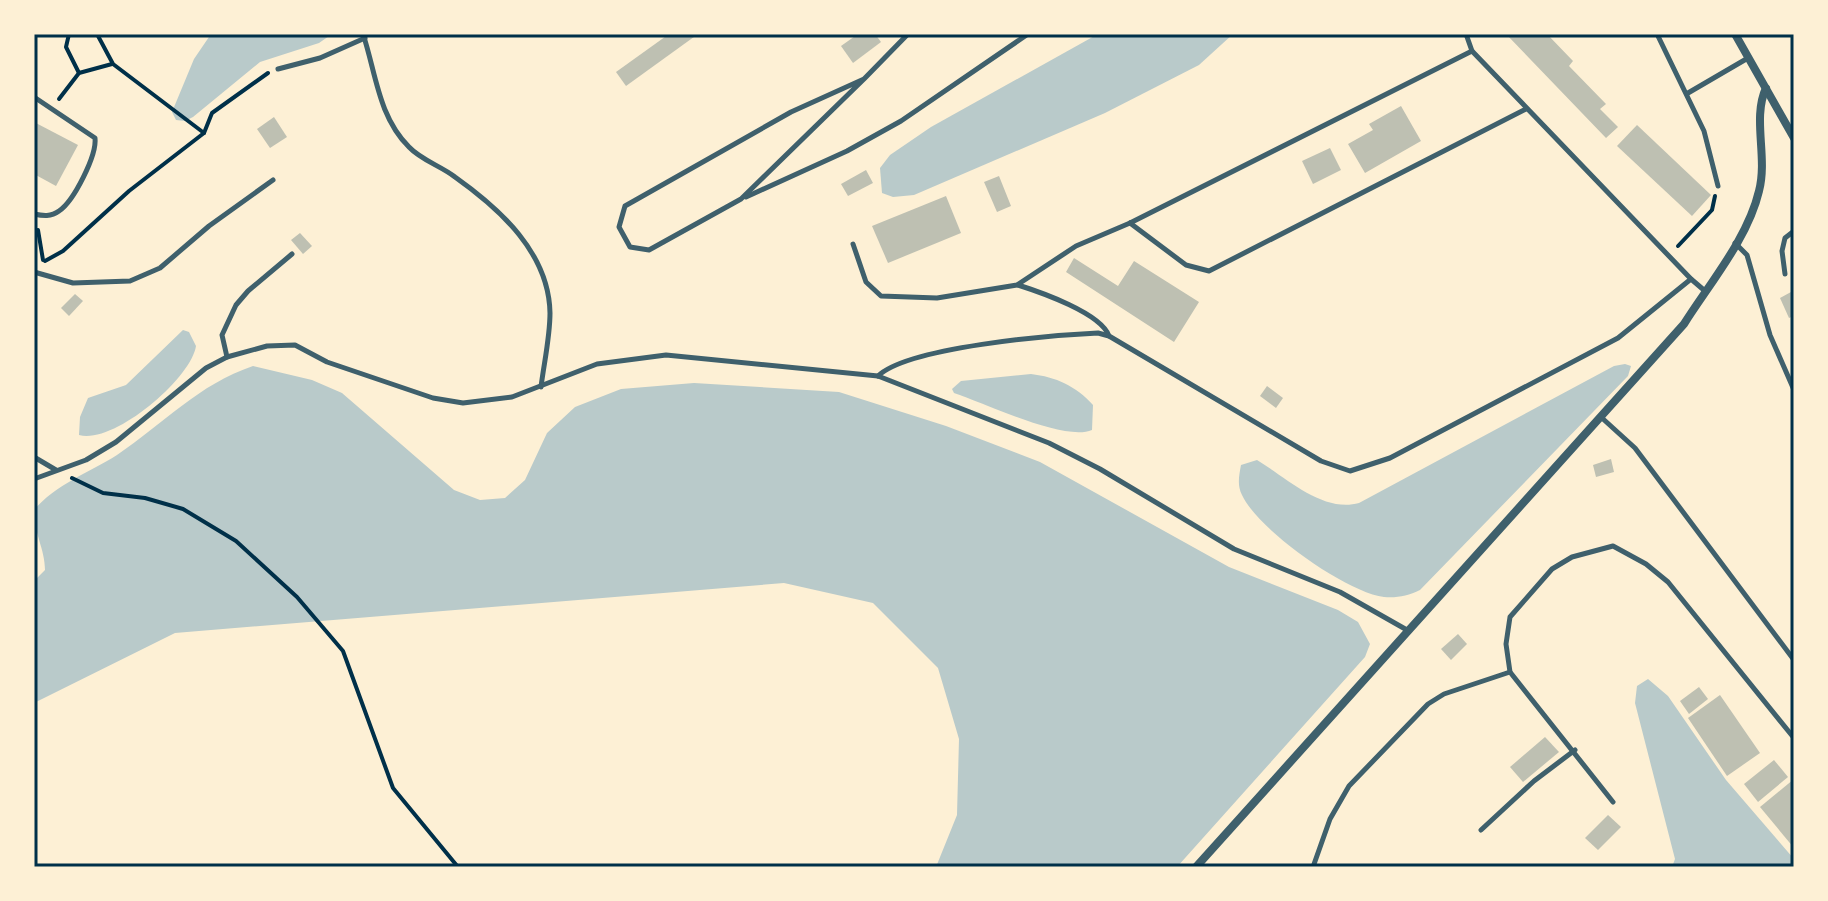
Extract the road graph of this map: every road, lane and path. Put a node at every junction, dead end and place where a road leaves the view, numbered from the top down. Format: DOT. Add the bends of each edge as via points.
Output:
graph roads {
  1 [pos="69,34"];
  2 [pos="97,34"];
  3 [pos="908,34"];
  4 [pos="1028,34"];
  5 [pos="1466,34"];
  6 [pos="1657,34"];
  7 [pos="1735,34"];
  8 [pos="364,36"];
  9 [pos="1472,51"];
  10 [pos="1748,58"];
  11 [pos="113,64"];
  12 [pos="278,69"];
  13 [pos="79,73"];
  14 [pos="864,79"];
  15 [pos="1766,88"];
  16 [pos="1688,93"];
  17 [pos="34,97"];
  18 [pos="53,108"];
  19 [pos="1526,109"];
  20 [pos="204,133"];
  21 [pos="1794,138"];
  22 [pos="273,180"];
  23 [pos="1718,186"];
  24 [pos="741,199"];
  25 [pos="1712,210"];
  26 [pos="34,215"];
  27 [pos="1130,223"];
  28 [pos="1794,231"];
  29 [pos="1735,243"];
  30 [pos="853,244"];
  31 [pos="292,254"];
  32 [pos="1670,254"];
  33 [pos="43,262"];
  34 [pos="34,272"];
  35 [pos="45,274"];
  36 [pos="1785,274"];
  37 [pos="1691,279"];
  38 [pos="1017,285"];
  39 [pos="1705,291"];
  40 [pos="1109,336"];
  41 [pos="227,357"];
  42 [pos="878,376"];
  43 [pos="541,387"];
  44 [pos="1794,390"];
  45 [pos="1602,418"];
  46 [pos="34,457"];
  47 [pos="56,470"];
  48 [pos="34,479"];
  49 [pos="1407,630"];
  50 [pos="1794,660"];
  51 [pos="1510,672"];
  52 [pos="1794,738"];
  53 [pos="1575,750"];
  54 [pos="1613,802"];
  55 [pos="1481,830"];
  56 [pos="458,867"];
  57 [pos="1196,867"];
  58 [pos="1313,867"];
  1 -- 13 [label="path" via="66,47"];
  2 -- 11 [label="path"];
  3 -- 14 [label="lane"];
  4 -- 24 [label="lane" via="901,121"];
  5 -- 9 [label="lane"];
  6 -- 16 [label="lane"];
  7 -- 10 [label="street"];
  8 -- 12 [label="lane" via="320,58"];
  8 -- 43 [label="lane" via="386,114 410,149 498,211 523,237 542,273 550,312"];
  9 -- 19 [label="lane"];
  9 -- 27 [label="lane"];
  10 -- 15 [label="street"];
  10 -- 16 [label="lane"];
  11 -- 13 [label="path"];
  11 -- 20 [label="path"];
  12 -- 20 [label="path" via="212,113"];
  13 -- 18 [label="path"];
  14 -- 24 [label="lane"];
  14 -- 24 [label="lane" via="791,112 625,206 619,227 630,247 649,250"];
  15 -- 21 [label="street"];
  15 -- 29 [label="street" via="1760,101 1764,162 1759,191"];
  16 -- 23 [label="lane"];
  17 -- 18 [label="lane"];
  18 -- 26 [label="lane" via="95,138 96,150 68,203 57,213"];
  19 -- 27 [label="lane" via="1209,271 1186,265"];
  19 -- 32 [label="lane"];
  20 -- 33 [label="path"];
  22 -- 35 [label="lane" via="160,268 130,281 73,283"];
  25 -- 32 [label="path"];
  26 -- 33 [label="path"];
  27 -- 38 [label="lane" via="1076,246"];
  28 -- 36 [label="lane" via="1785,238"];
  29 -- 39 [label="street"];
  29 -- 44 [label="lane" via="1747,255 1770,335"];
  30 -- 38 [label="lane" via="866,282 881,296 937,298"];
  31 -- 41 [label="lane" via="236,305 222,335"];
  32 -- 37 [label="lane"];
  33 -- 35 [label="path"];
  34 -- 35 [label="lane"];
  37 -- 39 [label="lane"];
  37 -- 40 [label="lane" via="1618,338 1390,458 1350,471 1321,461"];
  38 -- 40 [label="lane" via="1049,295 1099,323"];
  39 -- 45 [label="street" via="1684,324"];
  40 -- 42 [label="lane" via="1013,339 897,362"];
  41 -- 43 [label="lane" via="295,345 327,362 463,403"];
  41 -- 47 [label="lane" via="206,368 116,442"];
  42 -- 43 [label="lane" via="666,355 597,364"];
  42 -- 49 [label="lane" via="1049,443 1234,549 1340,592"];
  45 -- 49 [label="street"];
  45 -- 50 [label="lane" via="1635,448"];
  46 -- 47 [label="lane"];
  47 -- 48 [label="lane"];
  47 -- 56 [label="path" via="103,493 183,509 236,541 297,597 343,651 393,788"];
  49 -- 57 [label="street"];
  51 -- 52 [label="lane" via="1510,617 1552,569 1572,557 1613,546 1668,582"];
  51 -- 53 [label="lane"];
  51 -- 58 [label="lane" via="1428,704 1349,786"];
  53 -- 54 [label="lane"];
  53 -- 55 [label="lane"];
}
